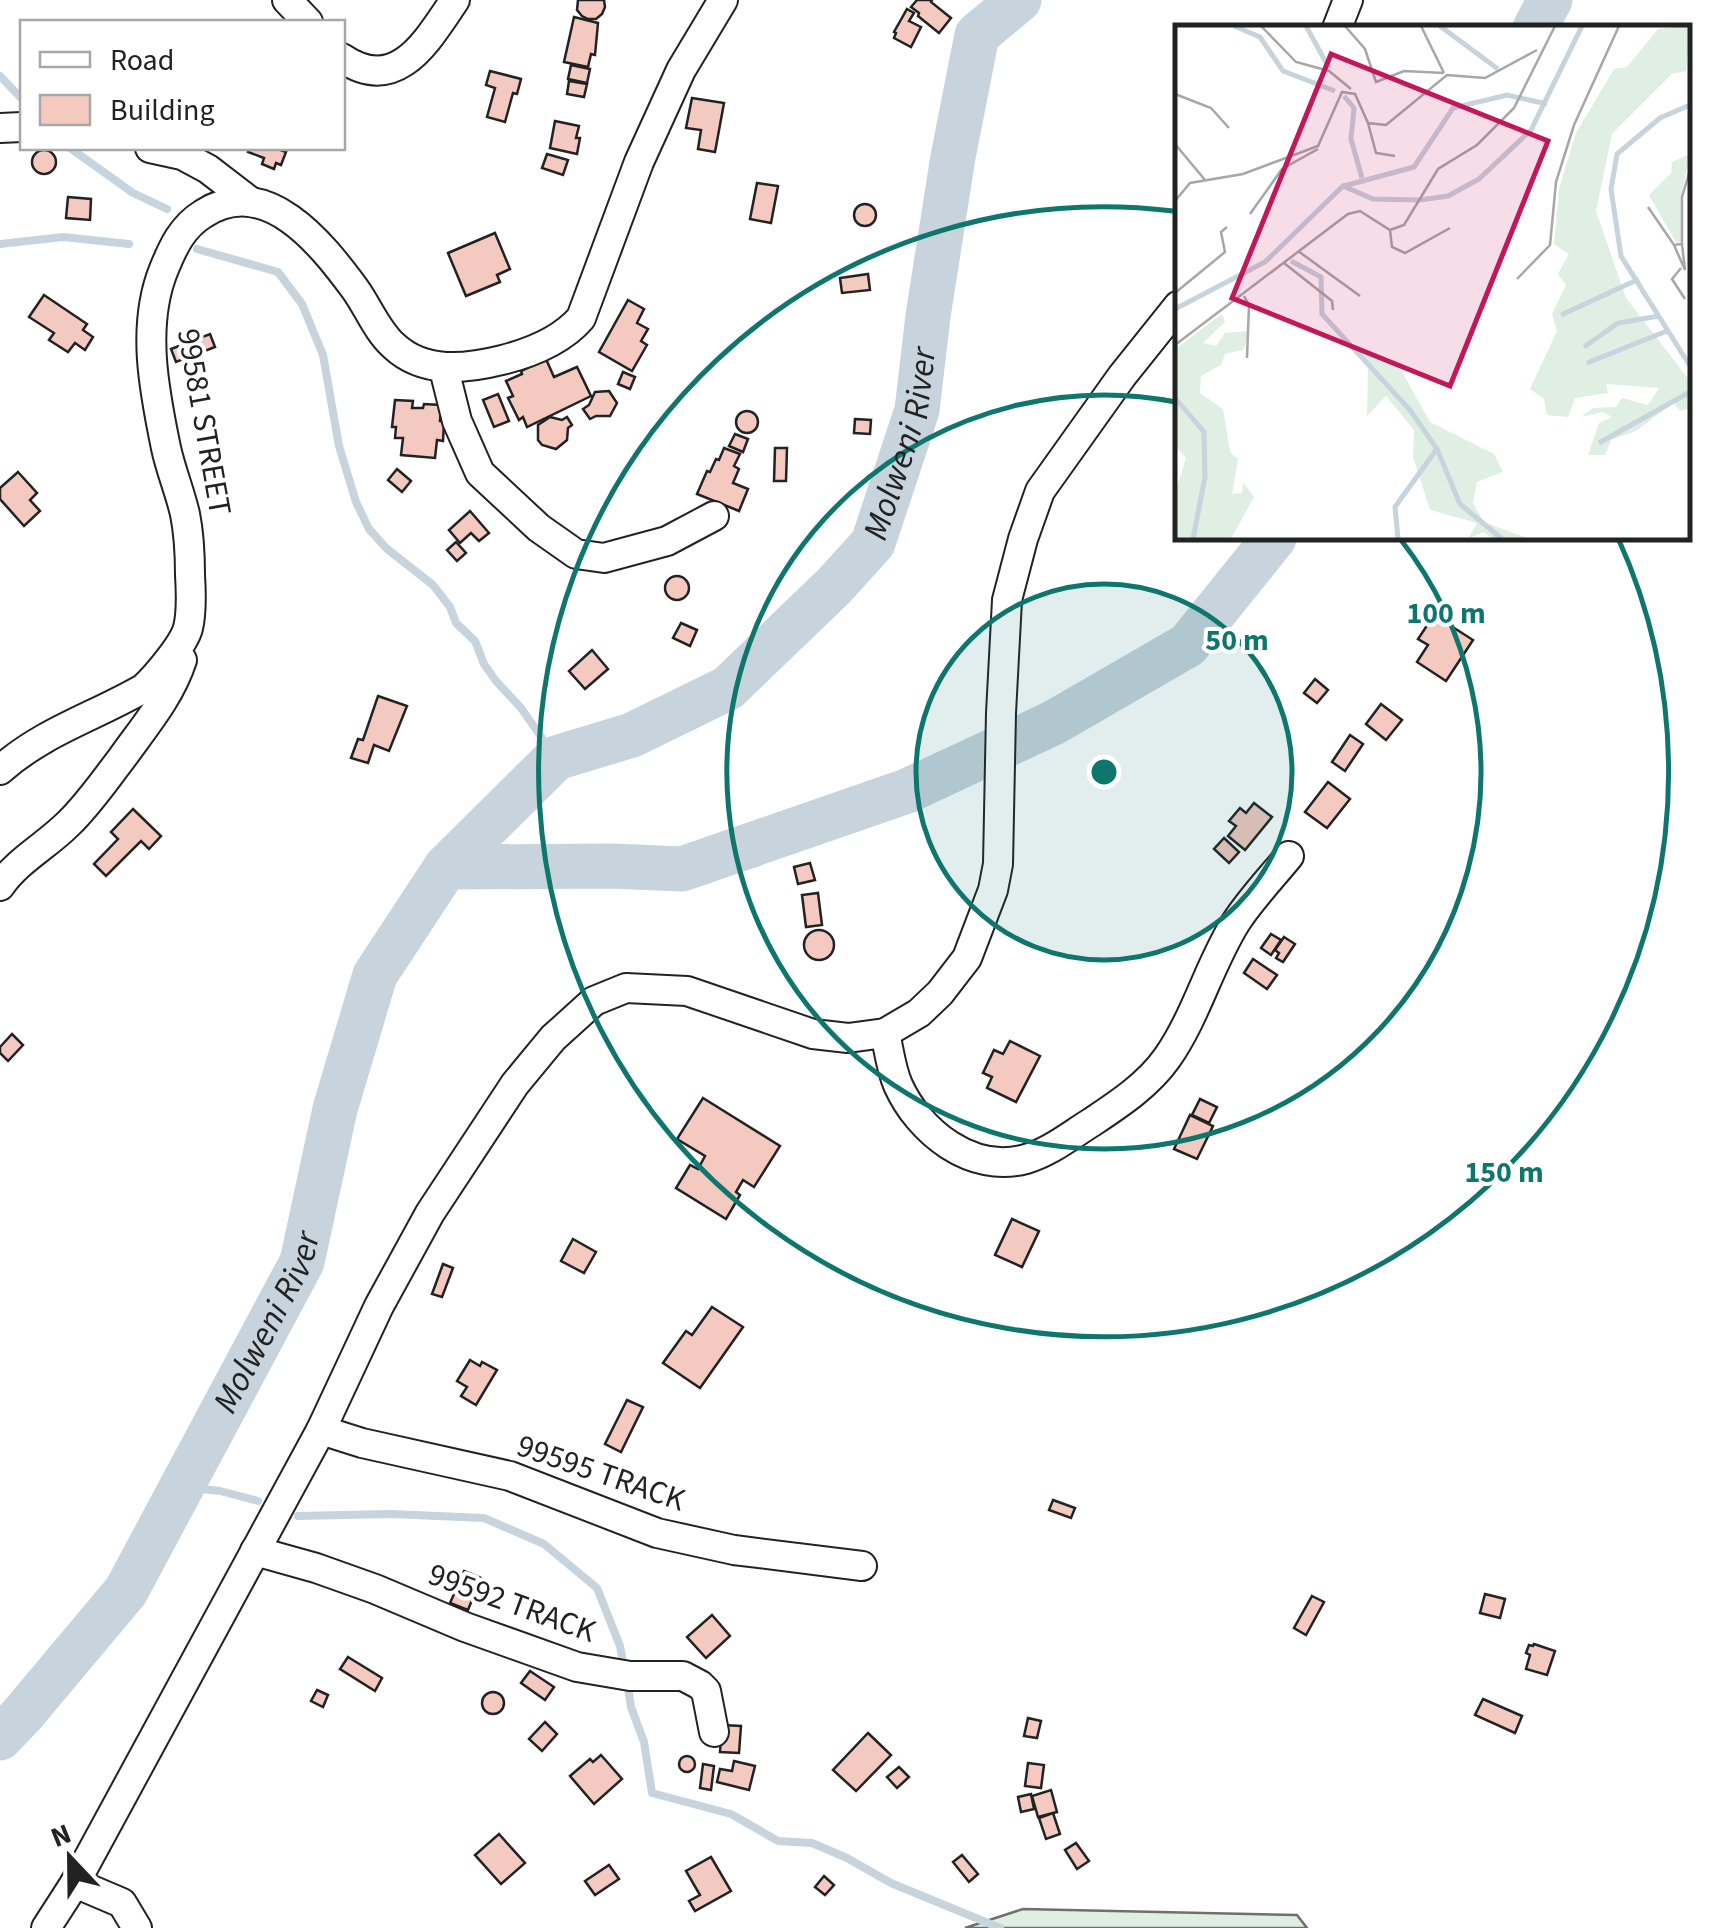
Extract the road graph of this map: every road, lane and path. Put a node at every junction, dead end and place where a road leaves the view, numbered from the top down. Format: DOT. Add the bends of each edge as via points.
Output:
graph roads {
  1 [pos="287,0"];
  2 [pos="455,0"];
  3 [pos="723,0"];
  4 [pos="1348,0"];
  5 [pos="306,20"];
  6 [pos="1338,25"];
  7 [pos="345,60"];
  8 [pos="159,150"];
  9 [pos="251,202"];
  10 [pos="1175,310"];
  11 [pos="444,369"];
  12 [pos="714,516"];
  13 [pos="188,630"];
  14 [pos="0,770"];
  15 [pos="1288,856"];
  16 [pos="0,886"];
  17 [pos="886,1033"];
  18 [pos="321,1430"];
  19 [pos="256,1552"];
  20 [pos="862,1566"];
  21 [pos="714,1732"];
  22 [pos="74,1883"];
  23 [pos="46,1928"];
  24 [pos="137,1928"];
  1 -- 5 [label="street"];
  2 -- 7 [label="street" via="407,61 382,70"];
  3 -- 11 [label="street" via="639,162 581,318 566,333 518,356"];
  4 -- 6 [label="street"];
  8 -- 9 [label="street" via="182,155"];
  9 -- 11 [label="street" via="294,220 356,290 394,346"];
  9 -- 13 [label="street, 99581 STREET" via="218,206 181,232 151,320 166,450 186,515"];
  10 -- 17 [label="street" via="1040,491 1006,600 993,890 967,958 940,994"];
  11 -- 12 [label="street" via="480,473 576,554 604,558 636,550"];
  13 -- 14 [label="street" via="144,688 48,735"];
  13 -- 16 [label="street, 99581 STREET" via="177,677 153,716 68,825"];
  15 -- 17 [label="street" via="1236,922 1168,1058 1146,1083 1047,1150 1007,1163 968,1156 928,1128 896,1080"];
  17 -- 18 [label="street" via="813,1034 688,991 626,988 594,1001 515,1084 430,1212"];
  18 -- 19 [label="street"];
  18 -- 20 [label="street, 99595 TRACK" via="510,1476 657,1533"];
  19 -- 21 [label="street, 99592 TRACK" via="375,1589 577,1667 683,1676 706,1691"];
  19 -- 22 [label="street"];
  22 -- 23 [label="street"];
  22 -- 24 [label="street" via="122,1902"];
}
